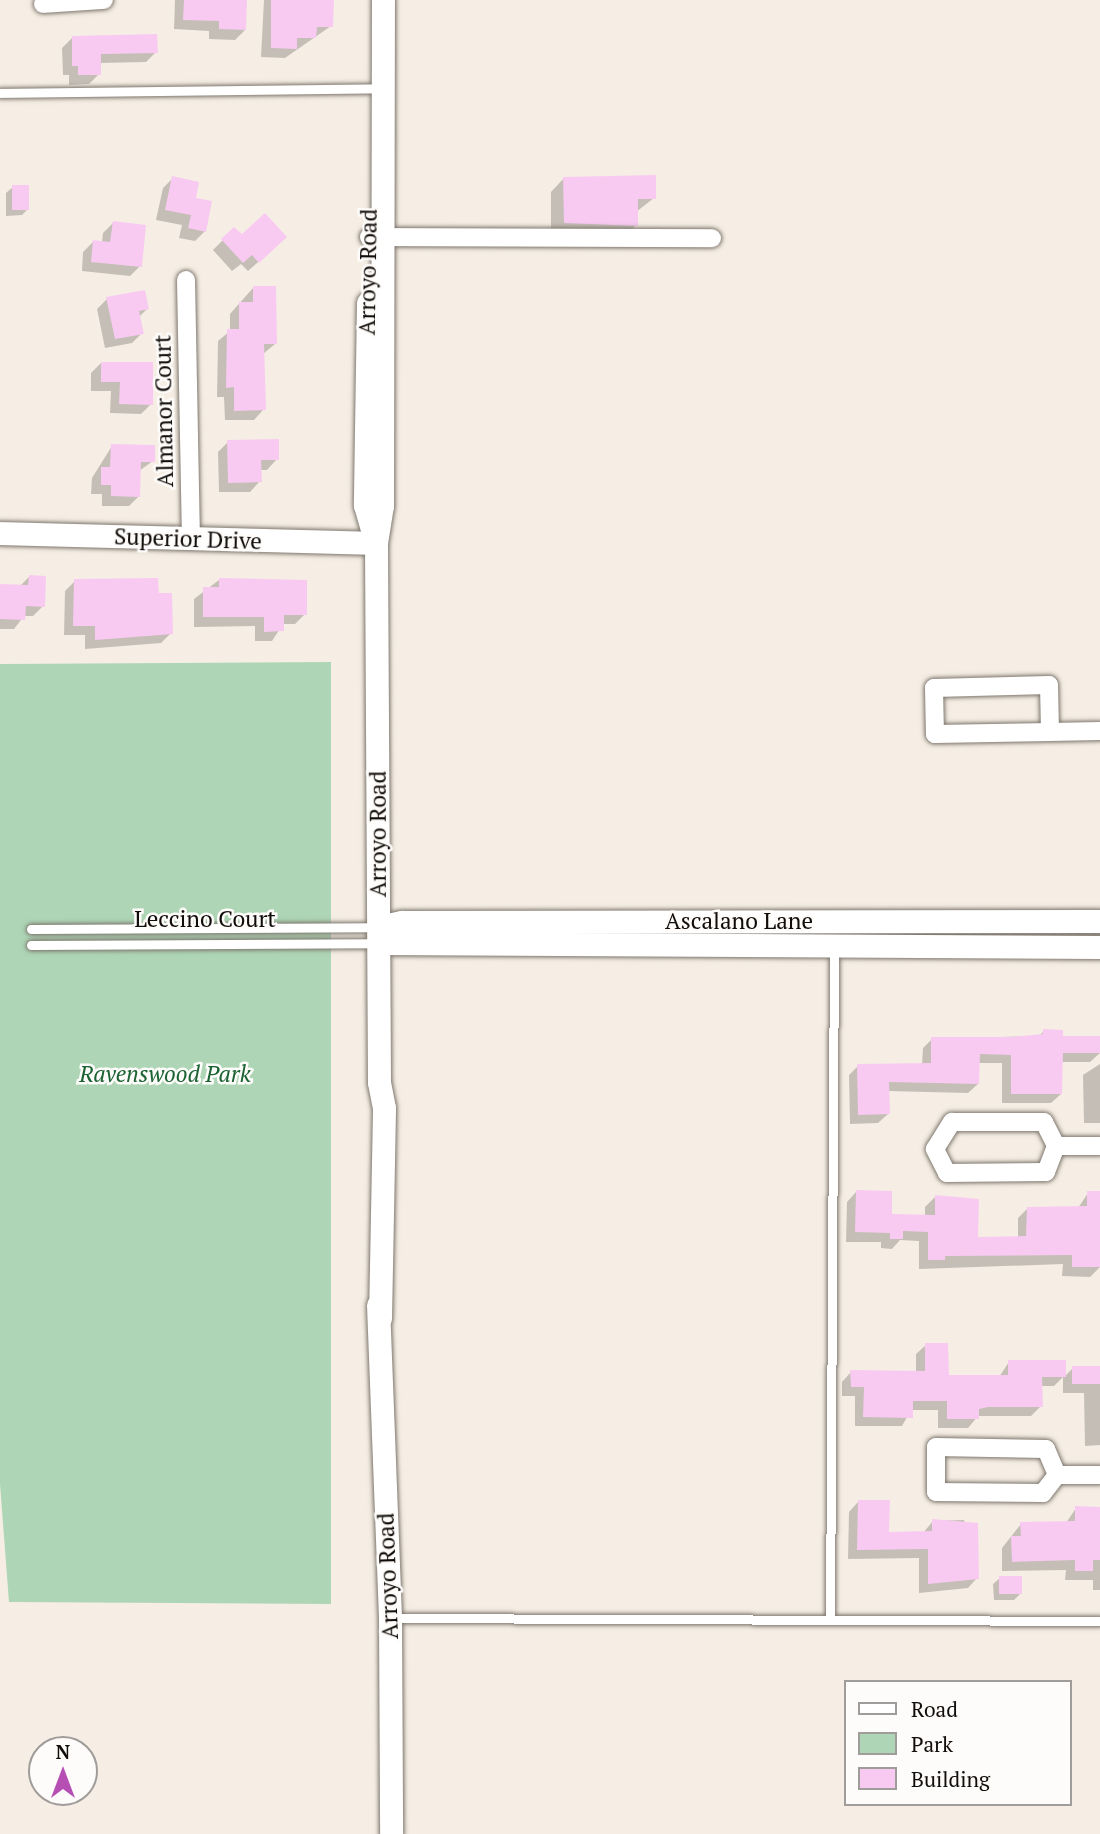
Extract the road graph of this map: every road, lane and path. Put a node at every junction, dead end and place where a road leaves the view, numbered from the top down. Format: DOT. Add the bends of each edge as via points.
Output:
graph roads {
  1 [pos="104,0"];
  2 [pos="368,0"];
  3 [pos="383,0"];
  4 [pos="43,4"];
  5 [pos="376,88"];
  6 [pos="0,93"];
  7 [pos="377,237"];
  8 [pos="712,238"];
  9 [pos="186,281"];
  10 [pos="0,533"];
  11 [pos="191,540"];
  12 [pos="376,543"];
  13 [pos="1100,730"];
  14 [pos="1050,732"];
  15 [pos="1100,921"];
  16 [pos="31,929"];
  17 [pos="379,935"];
  18 [pos="31,945"];
  19 [pos="834,947"];
  20 [pos="1100,947"];
  21 [pos="1056,1146"];
  22 [pos="1100,1146"];
  23 [pos="1057,1475"];
  24 [pos="1100,1475"];
  25 [pos="390,1618"];
  26 [pos="830,1620"];
  27 [pos="1100,1621"];
  28 [pos="391,1834"];
  1 -- 4 [label="street"];
  2 -- 5 [label="street, Arroyo Road"];
  3 -- 5 [label="street, Arroyo Road"];
  5 -- 6 [label="lane"];
  5 -- 7 [label="street, Arroyo Road"];
  7 -- 8 [label="street"];
  7 -- 12 [label="street, Arroyo Road" via="365,505"];
  9 -- 11 [label="street, Almanor Court"];
  10 -- 11 [label="street, Superior Drive"];
  11 -- 12 [label="street, Superior Drive"];
  12 -- 17 [label="street, Arroyo Road"];
  13 -- 14 [label="street"];
  14 -- 14 [label="street" via="1049,685 934,688 935,734"];
  15 -- 17 [label="street, Ascalano Lane" via="402,922"];
  16 -- 17 [label="lane, Leccino Court"];
  17 -- 18 [label="lane, Leccino Court"];
  17 -- 19 [label="street, Ascalano Lane"];
  17 -- 25 [label="street, Arroyo Road" via="379,1082 384,1108 380,1318"];
  19 -- 20 [label="street, Ascalano Lane"];
  19 -- 26 [label="lane"];
  21 -- 21 [label="street" via="1044,1122 952,1122 935,1149 947,1172 1046,1172"];
  21 -- 22 [label="street"];
  23 -- 23 [label="street" via="1046,1449 936,1447 936,1492 1043,1493"];
  23 -- 24 [label="street"];
  25 -- 26 [label="lane"];
  25 -- 28 [label="street, Arroyo Road"];
  26 -- 27 [label="lane"];
}
